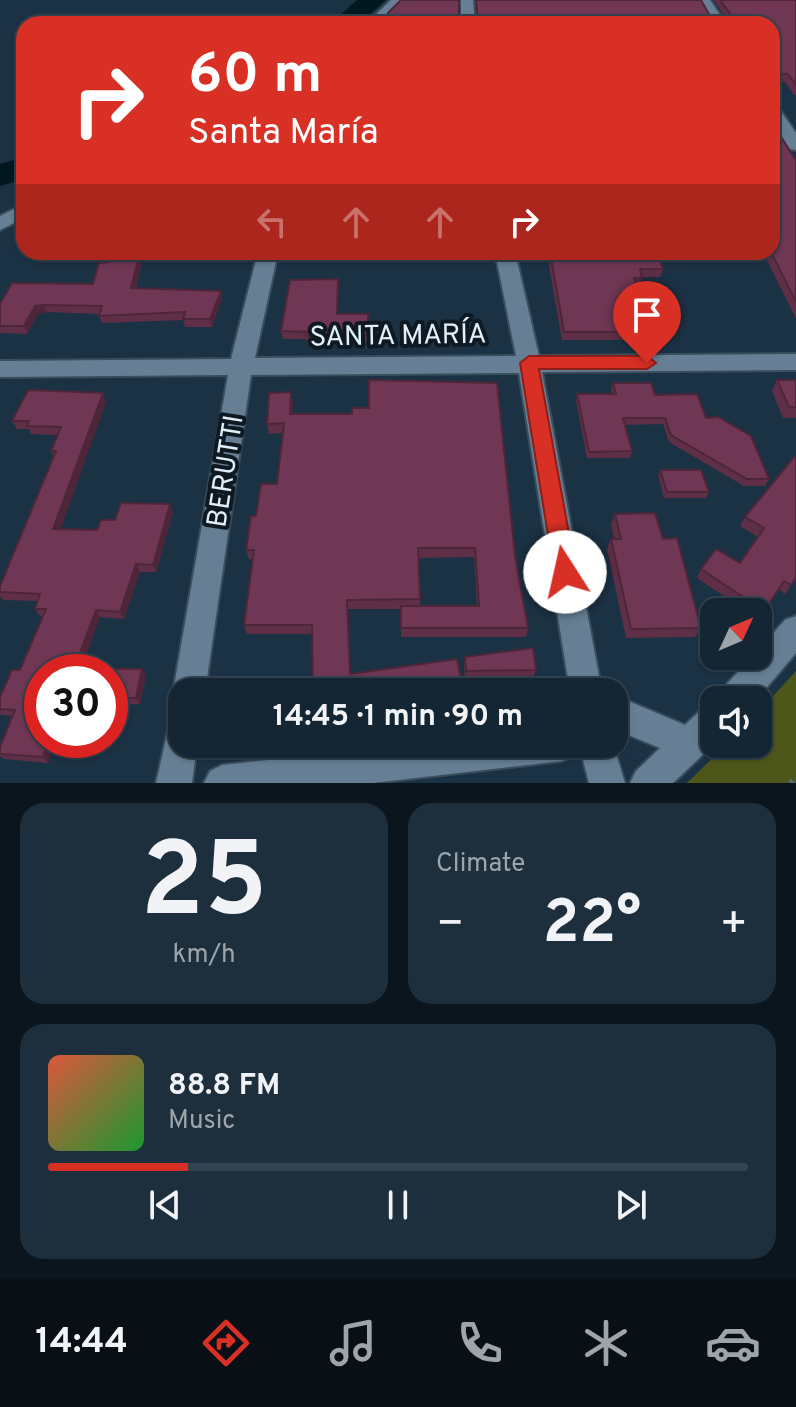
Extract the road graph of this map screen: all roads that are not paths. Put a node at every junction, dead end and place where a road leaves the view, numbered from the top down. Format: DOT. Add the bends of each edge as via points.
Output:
graph roads {
  1 [pos="398,0"];
  2 [pos="381,16"];
  3 [pos="780,123"];
  4 [pos="796,145"];
  5 [pos="266,260"];
  6 [pos="507,260"];
  7 [pos="796,362"];
  8 [pos="529,363"];
  9 [pos="241,367"];
  10 [pos="0,369"];
  11 [pos="796,630"];
  12 [pos="191,678"];
  13 [pos="584,678"];
  14 [pos="747,686"];
  15 [pos="628,715"];
  16 [pos="700,733"];
  17 [pos="700,735"];
  18 [pos="178,758"];
  19 [pos="440,758"];
  20 [pos="600,758"];
  21 [pos="174,783"];
  22 [pos="222,783"];
  23 [pos="607,783"];
  24 [pos="648,783"];
  1 -- 2 [label="street"];
  3 -- 4 [label="street"];
  5 -- 9 [label="street, BERUTTI"];
  6 -- 8 [label="street"];
  7 -- 8 [label="street, SANTA MARÍA"];
  8 -- 9 [label="street, SANTA MARÍA"];
  8 -- 13 [label="street"];
  9 -- 10 [label="street, SANTA MARÍA"];
  9 -- 12 [label="street, BERUTTI"];
  11 -- 14 [label="street"];
  15 -- 16 [label="street"];
  17 -- 24 [label="street"];
  18 -- 21 [label="street"];
  19 -- 22 [label="street"];
  20 -- 23 [label="street"];
}
